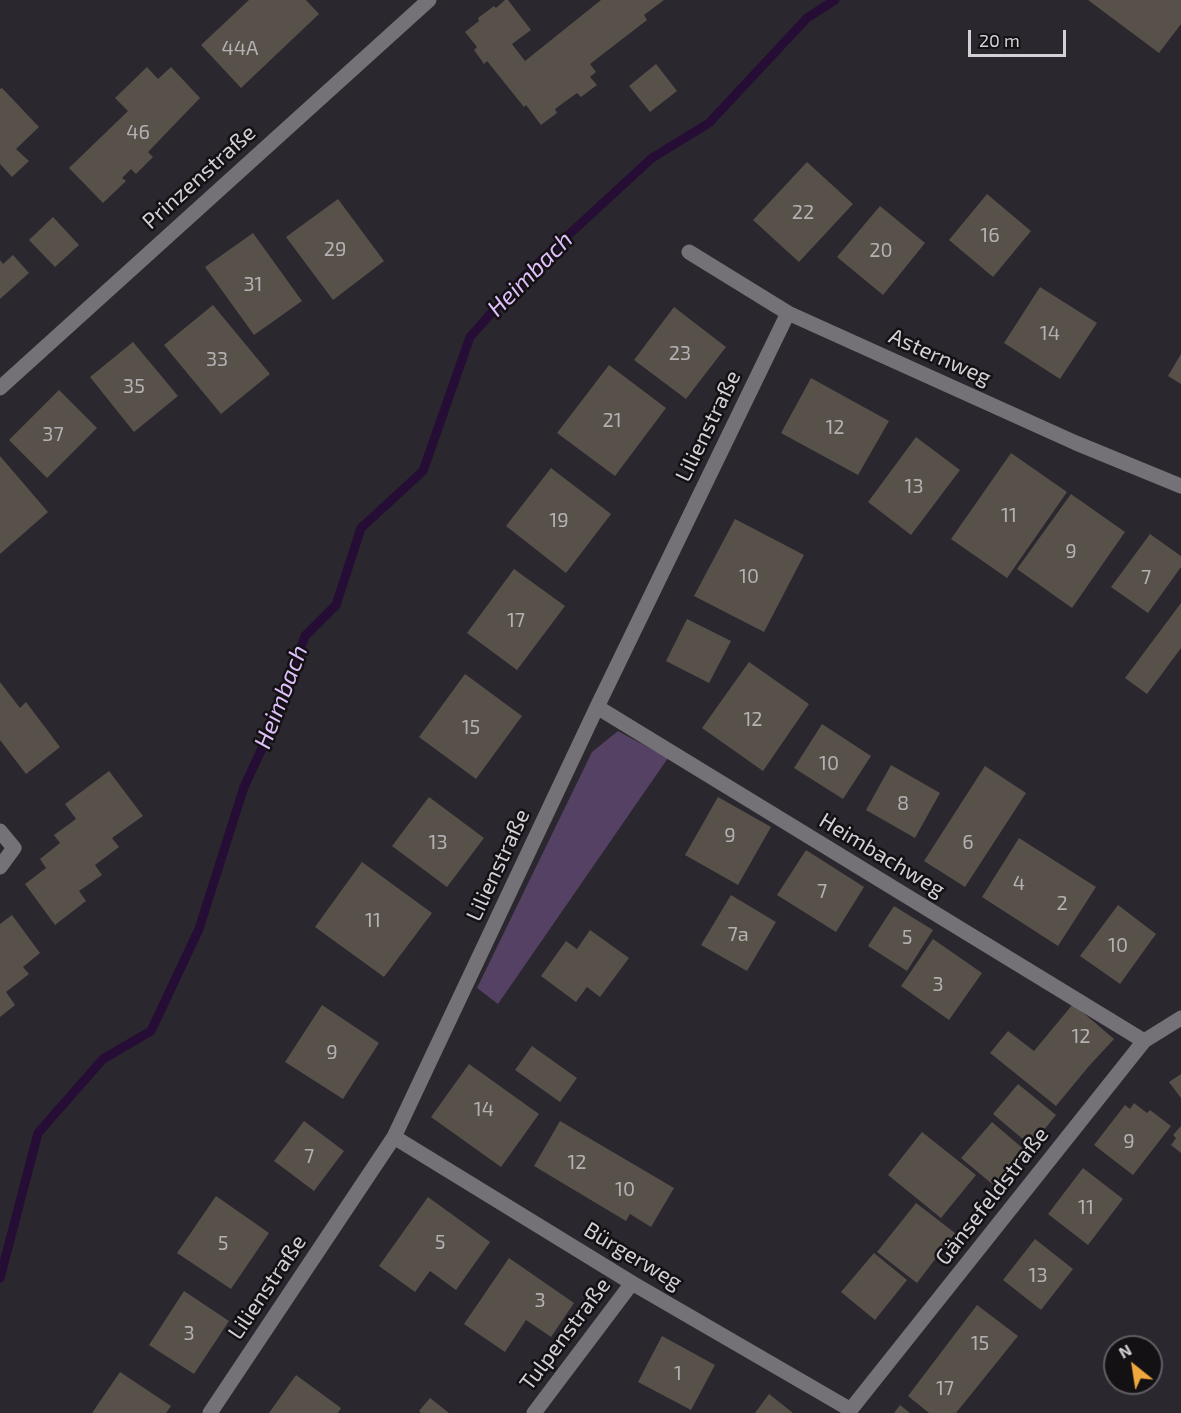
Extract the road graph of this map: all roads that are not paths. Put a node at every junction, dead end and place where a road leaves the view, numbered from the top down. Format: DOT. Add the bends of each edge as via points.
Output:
graph roads {
  1 [pos="429,0"];
  2 [pos="689,252"];
  3 [pos="788,313"];
  4 [pos="0,388"];
  5 [pos="1181,486"];
  6 [pos="597,707"];
  7 [pos="0,831"];
  8 [pos="0,867"];
  9 [pos="1181,1018"];
  10 [pos="1144,1041"];
  11 [pos="394,1137"];
  12 [pos="632,1283"];
  13 [pos="849,1411"];
  14 [pos="210,1413"];
  15 [pos="534,1413"];
  1 -- 4 [label="street, Prinzenstraße"];
  2 -- 3 [label="street, Asternweg"];
  3 -- 5 [label="street, Asternweg"];
  3 -- 6 [label="street, Lilienstraße"];
  6 -- 10 [label="street, Heimbachweg"];
  6 -- 11 [label="street, Lilienstraße"];
  7 -- 8 [label="street" via="14,848"];
  9 -- 10 [label="street, Gänsefeldstraße"];
  10 -- 13 [label="street, Gänsefeldstraße"];
  11 -- 12 [label="street, Bürgerweg"];
  11 -- 14 [label="street, Lilienstraße"];
  12 -- 13 [label="street, Bürgerweg"];
  12 -- 15 [label="street, Tulpenstraße"];
}
